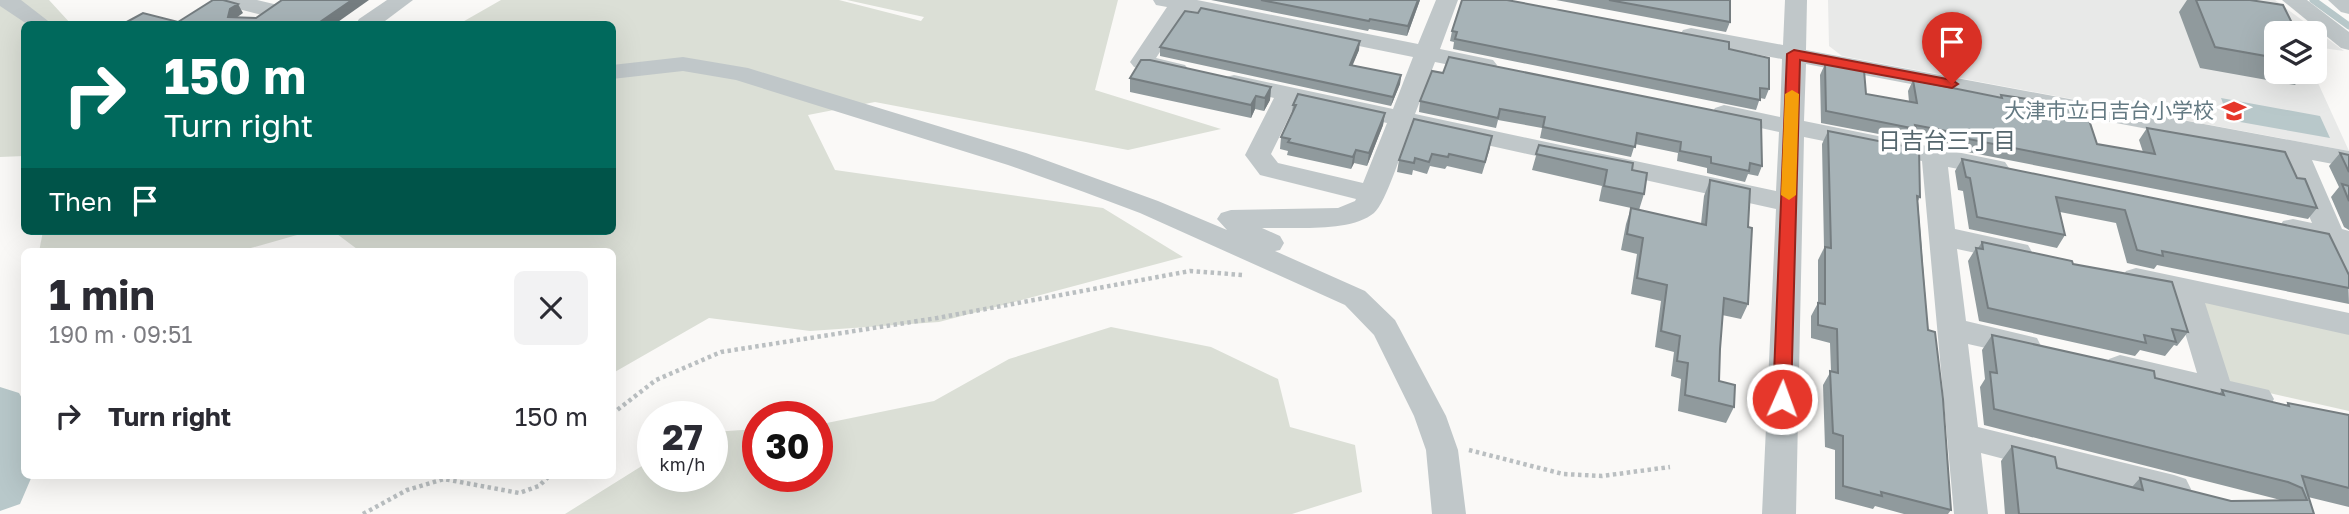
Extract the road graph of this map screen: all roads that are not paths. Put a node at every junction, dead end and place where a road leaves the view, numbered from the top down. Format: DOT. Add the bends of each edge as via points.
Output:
graph roads {
  1 [pos="6,0"];
  2 [pos="231,0"];
  3 [pos="402,0"];
  4 [pos="1447,0"];
  5 [pos="1796,0"];
  6 [pos="2293,0"];
  7 [pos="2339,0"];
  8 [pos="1176,1"];
  9 [pos="277,5"];
  10 [pos="2349,8"];
  11 [pos="37,21"];
  12 [pos="251,21"];
  13 [pos="371,21"];
  14 [pos="1670,31"];
  15 [pos="2349,43"];
  16 [pos="1427,53"];
  17 [pos="1794,54"];
  18 [pos="1508,70"];
  19 [pos="616,72"];
  20 [pos="1287,94"];
  21 [pos="1697,108"];
  22 [pos="1402,119"];
  23 [pos="1791,127"];
  24 [pos="2294,149"];
  25 [pos="1934,156"];
  26 [pos="2349,159"];
  27 [pos="2016,172"];
  28 [pos="1372,194"];
  29 [pos="1788,203"];
  30 [pos="2276,225"];
  31 [pos="1942,236"];
  32 [pos="2340,238"];
  33 [pos="2050,259"];
  34 [pos="2105,271"];
  35 [pos="2349,279"];
  36 [pos="2186,289"];
  37 [pos="1355,298"];
  38 [pos="2349,324"];
  39 [pos="1952,329"];
  40 [pos="2058,353"];
  41 [pos="2098,362"];
  42 [pos="2218,390"];
  43 [pos="2283,405"];
  44 [pos="1963,436"];
  45 [pos="2205,497"];
  46 [pos="1783,513"];
  47 [pos="1449,514"];
  48 [pos="1971,514"];
  1 -- 11 [label="street"];
  2 -- 9 [label="street"];
  3 -- 13 [label="street"];
  4 -- 16 [label="street"];
  5 -- 17 [label="street"];
  6 -- 15 [label="street"];
  7 -- 10 [label="street"];
  8 -- 16 [label="street"];
  8 -- 20 [label="street" via="1142,62"];
  9 -- 12 [label="street"];
  14 -- 17 [label="street"];
  16 -- 18 [label="street"];
  16 -- 22 [label="street"];
  17 -- 23 [label="street"];
  17 -- 24 [label="street"];
  19 -- 37 [label="street" via="683,64 740,73 1093,186"];
  20 -- 22 [label="street"];
  20 -- 28 [label="street" via="1258,155 1269,169"];
  21 -- 23 [label="street"];
  22 -- 28 [label="street"];
  22 -- 29 [label="street"];
  23 -- 25 [label="street"];
  23 -- 29 [label="street"];
  24 -- 26 [label="street"];
  24 -- 32 [label="street"];
  25 -- 27 [label="street"];
  25 -- 31 [label="street"];
  28 -- 37 [label="street" via="1365,207 1341,217 1231,219 1350,281"];
  29 -- 46 [label="street"];
  30 -- 32 [label="street"];
  31 -- 33 [label="street"];
  31 -- 39 [label="street"];
  32 -- 35 [label="street"];
  34 -- 36 [label="street"];
  36 -- 38 [label="street"];
  36 -- 42 [label="street"];
  37 -- 47 [label="street" via="1385,328 1430,416"];
  39 -- 40 [label="street"];
  39 -- 44 [label="street"];
  41 -- 42 [label="street"];
  42 -- 43 [label="street"];
  44 -- 45 [label="street"];
  44 -- 48 [label="street"];
}
